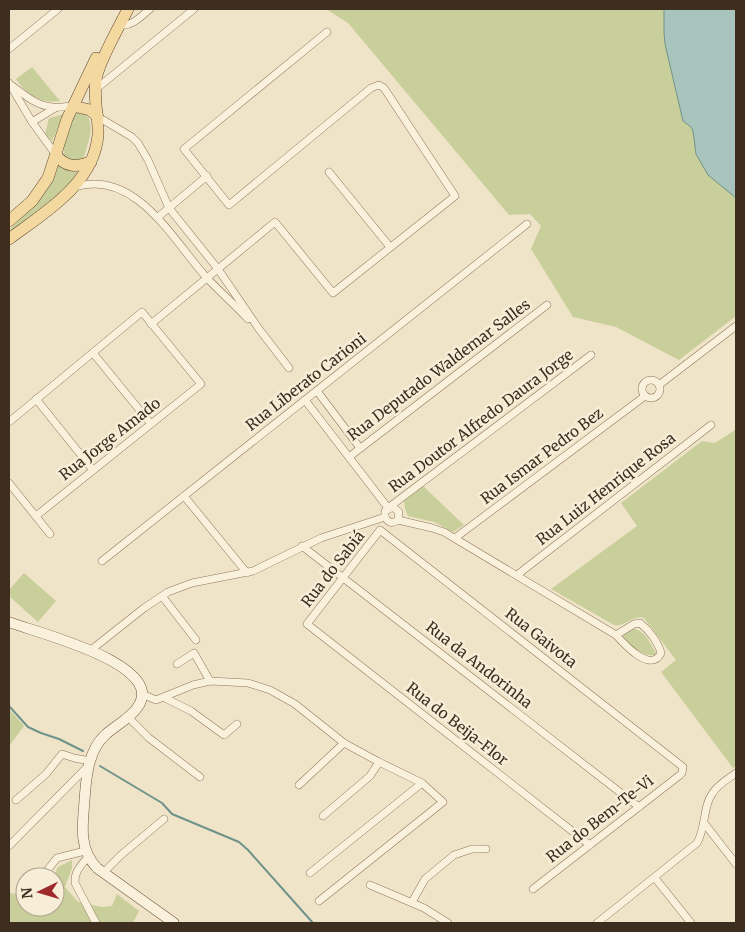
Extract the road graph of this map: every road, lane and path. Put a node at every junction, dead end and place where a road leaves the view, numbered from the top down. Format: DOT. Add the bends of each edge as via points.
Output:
graph roads {
  1 [pos="58,9"];
  2 [pos="120,9"];
  3 [pos="128,9"];
  4 [pos="150,9"];
  5 [pos="194,9"];
  6 [pos="120,25"];
  7 [pos="327,32"];
  8 [pos="9,49"];
  9 [pos="9,83"];
  10 [pos="96,89"];
  11 [pos="73,106"];
  12 [pos="56,108"];
  13 [pos="98,118"];
  14 [pos="32,122"];
  15 [pos="56,155"];
  16 [pos="91,162"];
  17 [pos="329,172"];
  18 [pos="206,176"];
  19 [pos="74,187"];
  20 [pos="169,208"];
  21 [pos="158,217"];
  22 [pos="9,221"];
  23 [pos="527,224"];
  24 [pos="9,239"];
  25 [pos="390,247"];
  26 [pos="218,268"];
  27 [pos="207,278"];
  28 [pos="547,305"];
  29 [pos="151,324"];
  30 [pos="736,326"];
  31 [pos="259,330"];
  32 [pos="93,353"];
  33 [pos="591,355"];
  34 [pos="289,368"];
  35 [pos="659,385"];
  36 [pos="317,391"];
  37 [pos="645,396"];
  38 [pos="36,399"];
  39 [pos="305,400"];
  40 [pos="338,419"];
  41 [pos="9,422"];
  42 [pos="151,424"];
  43 [pos="711,425"];
  44 [pos="327,428"];
  45 [pos="360,448"];
  46 [pos="349,457"];
  47 [pos="93,470"];
  48 [pos="9,482"];
  49 [pos="184,496"];
  50 [pos="388,508"];
  51 [pos="36,516"];
  52 [pos="384,517"];
  53 [pos="398,520"];
  54 [pos="380,530"];
  55 [pos="50,534"];
  56 [pos="455,538"];
  57 [pos="302,546"];
  58 [pos="102,561"];
  59 [pos="246,573"];
  60 [pos="517,575"];
  61 [pos="343,578"];
  62 [pos="162,596"];
  63 [pos="9,622"];
  64 [pos="307,624"];
  65 [pos="616,635"];
  66 [pos="196,640"];
  67 [pos="91,650"];
  68 [pos="177,664"];
  69 [pos="210,681"];
  70 [pos="142,694"];
  71 [pos="165,698"];
  72 [pos="128,717"];
  73 [pos="237,724"];
  74 [pos="344,743"];
  75 [pos="379,762"];
  76 [pos="89,763"];
  77 [pos="683,770"];
  78 [pos="736,773"];
  79 [pos="200,777"];
  80 [pos="422,783"];
  81 [pos="299,785"];
  82 [pos="16,800"];
  83 [pos="639,807"];
  84 [pos="323,816"];
  85 [pos="164,819"];
  86 [pos="704,823"];
  87 [pos="590,845"];
  88 [pos="9,846"];
  89 [pos="486,849"];
  90 [pos="87,854"];
  91 [pos="736,864"];
  92 [pos="50,867"];
  93 [pos="103,872"];
  94 [pos="310,873"];
  95 [pos="655,878"];
  96 [pos="370,885"];
  97 [pos="533,889"];
  98 [pos="319,901"];
  99 [pos="412,902"];
  100 [pos="601,922"];
  101 [pos="96,923"];
  102 [pos="174,923"];
  103 [pos="448,923"];
  104 [pos="691,923"];
  1 -- 8 [label="street"];
  2 -- 11 [label="main road"];
  3 -- 6 [label="main road"];
  4 -- 6 [label="street" via="132,24"];
  5 -- 10 [label="street"];
  6 -- 10 [label="main road" via="100,67"];
  7 -- 18 [label="street" via="184,149"];
  9 -- 12 [label="street" via="36,103"];
  9 -- 14 [label="street"];
  10 -- 13 [label="main road"];
  11 -- 12 [label="street"];
  11 -- 13 [label="main road" via="90,110"];
  11 -- 15 [label="main road"];
  12 -- 14 [label="street"];
  13 -- 16 [label="main road"];
  13 -- 20 [label="street" via="138,143"];
  14 -- 15 [label="street"];
  15 -- 16 [label="main road" via="72,166"];
  15 -- 22 [label="main road" via="41,190"];
  16 -- 19 [label="main road"];
  17 -- 25 [label="street"];
  18 -- 20 [label="street"];
  18 -- 25 [label="street" via="230,204 378,85 384,88 455,196"];
  19 -- 21 [label="street" via="86,183 116,187"];
  19 -- 24 [label="main road"];
  20 -- 21 [label="street"];
  20 -- 26 [label="street"];
  21 -- 27 [label="street"];
  23 -- 36 [label="street, Rua Liberato Carioni"];
  25 -- 26 [label="street" via="332,292 275,222"];
  26 -- 27 [label="street"];
  26 -- 31 [label="street"];
  27 -- 29 [label="street"];
  27 -- 31 [label="street"];
  28 -- 45 [label="street, Rua Deputado Waldemar Salles"];
  29 -- 32 [label="street" via="142,312"];
  29 -- 42 [label="street, Rua Jorge Amado" via="201,384"];
  30 -- 35 [label="street"];
  31 -- 34 [label="street"];
  32 -- 38 [label="street"];
  32 -- 42 [label="street"];
  33 -- 50 [label="street, Rua Doutor Alfredo Daura Jorge"];
  35 -- 37 [label="street" via="658,395 653,398"];
  35 -- 37 [label="street" via="652,380 647,382 642,388"];
  36 -- 39 [label="street, Rua Liberato Carioni"];
  36 -- 40 [label="street"];
  37 -- 56 [label="street, Rua Ismar Pedro Bez"];
  38 -- 41 [label="street"];
  38 -- 47 [label="street"];
  39 -- 44 [label="street"];
  39 -- 49 [label="street, Rua Liberato Carioni"];
  40 -- 44 [label="street"];
  40 -- 45 [label="street"];
  42 -- 47 [label="street, Rua Jorge Amado"];
  43 -- 60 [label="street, Rua Luiz Henrique Rosa"];
  44 -- 46 [label="street"];
  45 -- 46 [label="street, Rua Deputado Waldemar Salles"];
  46 -- 50 [label="street"];
  47 -- 51 [label="street, Rua Jorge Amado"];
  48 -- 51 [label="street"];
  49 -- 58 [label="street, Rua Liberato Carioni"];
  49 -- 59 [label="street"];
  50 -- 52 [label="street"];
  50 -- 53 [label="street" via="397,510"];
  51 -- 55 [label="street"];
  52 -- 53 [label="street" via="389,522"];
  52 -- 57 [label="street"];
  53 -- 56 [label="street" via="432,528"];
  54 -- 61 [label="street, Rua do Sabiá"];
  54 -- 77 [label="street, Rua Gaivota" via="681,764"];
  56 -- 60 [label="street"];
  57 -- 59 [label="street"];
  57 -- 61 [label="street, Rua da Andorinha"];
  59 -- 62 [label="street" via="181,587"];
  60 -- 65 [label="street"];
  61 -- 64 [label="street, Rua do Sabiá"];
  61 -- 83 [label="street, Rua da Andorinha"];
  62 -- 66 [label="street"];
  62 -- 67 [label="street"];
  63 -- 67 [label="main road"];
  64 -- 87 [label="street, Rua do Beija-Flor"];
  65 -- 65 [label="street" via="644,659 654,660 660,656 658,645 640,623"];
  67 -- 70 [label="main road" via="132,675"];
  68 -- 69 [label="street" via="194,653"];
  69 -- 71 [label="street" via="185,687"];
  69 -- 74 [label="street" via="248,683 270,690 295,704"];
  70 -- 71 [label="street" via="156,700"];
  70 -- 72 [label="main road" via="138,706"];
  71 -- 73 [label="street" via="191,711 224,735"];
  72 -- 76 [label="main road" via="98,742"];
  72 -- 79 [label="street" via="149,738"];
  74 -- 75 [label="street"];
  74 -- 81 [label="street"];
  75 -- 80 [label="street"];
  75 -- 84 [label="street" via="370,776"];
  76 -- 82 [label="street" via="62,754 46,774"];
  76 -- 88 [label="street"];
  76 -- 90 [label="main road" via="82,833"];
  77 -- 83 [label="street, Rua do Bem-Te-Vi" via="680,776"];
  78 -- 86 [label="street" via="712,793"];
  80 -- 94 [label="street"];
  80 -- 98 [label="street" via="443,802"];
  83 -- 87 [label="street, Rua do Bem-Te-Vi"];
  85 -- 93 [label="street"];
  86 -- 91 [label="street"];
  86 -- 95 [label="street" via="697,843"];
  87 -- 97 [label="street, Rua do Bem-Te-Vi"];
  89 -- 99 [label="street" via="472,849 454,855 425,879"];
  90 -- 92 [label="street" via="57,858"];
  90 -- 93 [label="main road"];
  90 -- 101 [label="street" via="77,870 75,883"];
  93 -- 102 [label="main road"];
  95 -- 100 [label="street"];
  95 -- 104 [label="street"];
  96 -- 99 [label="street"];
  99 -- 103 [label="street"];
}
